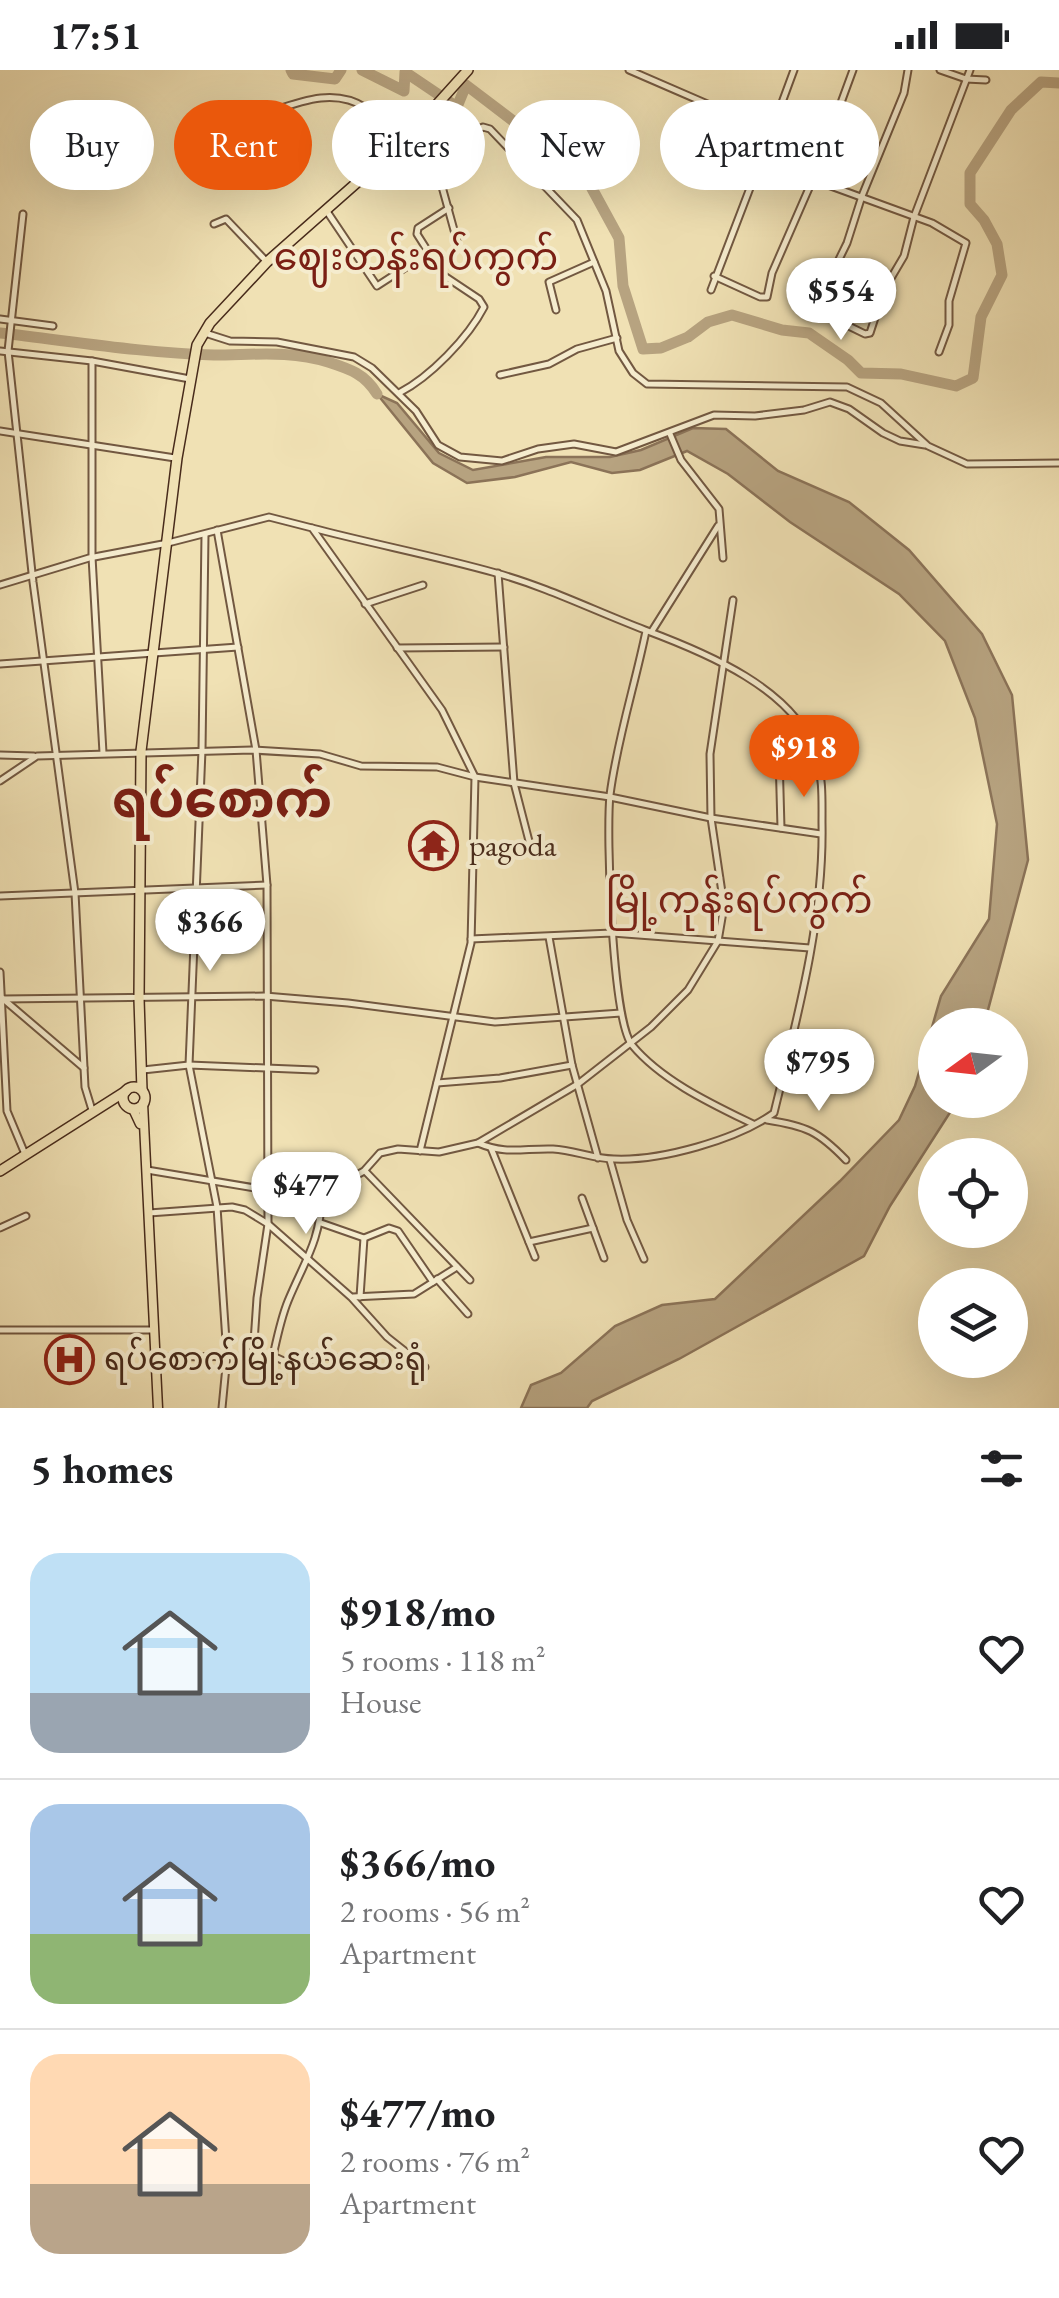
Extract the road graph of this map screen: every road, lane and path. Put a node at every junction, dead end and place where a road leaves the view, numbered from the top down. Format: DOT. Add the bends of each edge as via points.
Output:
graph roads {
  1 [pos="468,70"];
  2 [pos="629,70"];
  3 [pos="794,70"];
  4 [pos="853,70"];
  5 [pos="908,70"];
  6 [pos="940,70"];
  7 [pos="970,70"];
  8 [pos="966,79"];
  9 [pos="986,80"];
  10 [pos="308,100"];
  11 [pos="337,100"];
  12 [pos="441,100"];
  13 [pos="698,100"];
  14 [pos="783,100"];
  15 [pos="842,100"];
  16 [pos="485,128"];
  17 [pos="348,190"];
  18 [pos="444,190"];
  19 [pos="748,190"];
  20 [pos="807,190"];
  21 [pos="844,190"];
  22 [pos="862,196"];
  23 [pos="449,208"];
  24 [pos="326,209"];
  25 [pos="23,214"];
  26 [pos="914,217"];
  27 [pos="214,224"];
  28 [pos="457,241"];
  29 [pos="428,253"];
  30 [pos="267,262"];
  31 [pos="594,262"];
  32 [pos="714,276"];
  33 [pos="711,290"];
  34 [pos="556,310"];
  35 [pos="0,319"];
  36 [pos="12,320"];
  37 [pos="53,326"];
  38 [pos="204,332"];
  39 [pos="617,338"];
  40 [pos="0,351"];
  41 [pos="8,352"];
  42 [pos="940,352"];
  43 [pos="92,361"];
  44 [pos="500,375"];
  45 [pos="190,379"];
  46 [pos="399,394"];
  47 [pos="0,431"];
  48 [pos="17,433"];
  49 [pos="671,435"];
  50 [pos="90,442"];
  51 [pos="928,446"];
  52 [pos="177,458"];
  53 [pos="1059,463"];
  54 [pos="720,524"];
  55 [pos="312,528"];
  56 [pos="217,530"];
  57 [pos="204,534"];
  58 [pos="168,544"];
  59 [pos="92,557"];
  60 [pos="722,558"];
  61 [pos="498,573"];
  62 [pos="32,575"];
  63 [pos="0,585"];
  64 [pos="423,585"];
  65 [pos="733,600"];
  66 [pos="365,604"];
  67 [pos="649,631"];
  68 [pos="504,646"];
  69 [pos="238,647"];
  70 [pos="397,648"];
  71 [pos="204,651"];
  72 [pos="155,653"];
  73 [pos="96,656"];
  74 [pos="44,660"];
  75 [pos="723,663"];
  76 [pos="0,664"];
  77 [pos="202,750"];
  78 [pos="256,750"];
  79 [pos="141,752"];
  80 [pos="103,753"];
  81 [pos="0,755"];
  82 [pos="58,755"];
  83 [pos="779,755"];
  84 [pos="37,756"];
  85 [pos="475,778"];
  86 [pos="0,781"];
  87 [pos="514,783"];
  88 [pos="610,797"];
  89 [pos="711,818"];
  90 [pos="780,828"];
  91 [pos="822,834"];
  92 [pos="530,845"];
  93 [pos="267,886"];
  94 [pos="196,887"];
  95 [pos="140,890"];
  96 [pos="76,894"];
  97 [pos="0,896"];
  98 [pos="612,934"];
  99 [pos="549,936"];
  100 [pos="471,939"];
  101 [pos="718,940"];
  102 [pos="810,948"];
  103 [pos="0,972"];
  104 [pos="265,996"];
  105 [pos="2,997"];
  106 [pos="81,998"];
  107 [pos="139,998"];
  108 [pos="192,998"];
  109 [pos="620,1013"];
  110 [pos="453,1018"];
  111 [pos="564,1019"];
  112 [pos="630,1043"];
  113 [pos="2,1064"];
  114 [pos="188,1065"];
  115 [pos="572,1065"];
  116 [pos="266,1066"];
  117 [pos="84,1068"];
  118 [pos="139,1070"];
  119 [pos="315,1070"];
  120 [pos="437,1083"];
  121 [pos="578,1084"];
  122 [pos="133,1089"];
  123 [pos="102,1103"];
  124 [pos="143,1103"];
  125 [pos="131,1108"];
  126 [pos="92,1110"];
  127 [pos="765,1120"];
  128 [pos="754,1124"];
  129 [pos="142,1128"];
  130 [pos="478,1143"];
  131 [pos="491,1148"];
  132 [pos="420,1151"];
  133 [pos="26,1154"];
  134 [pos="598,1158"];
  135 [pos="610,1160"];
  136 [pos="846,1160"];
  137 [pos="147,1170"];
  138 [pos="364,1170"];
  139 [pos="0,1171"];
  140 [pos="213,1178"];
  141 [pos="267,1190"];
  142 [pos="322,1194"];
  143 [pos="582,1198"];
  144 [pos="217,1208"];
  145 [pos="149,1213"];
  146 [pos="26,1216"];
  147 [pos="321,1223"];
  148 [pos="268,1224"];
  149 [pos="0,1228"];
  150 [pos="593,1228"];
  151 [pos="364,1238"];
  152 [pos="529,1242"];
  153 [pos="535,1257"];
  154 [pos="604,1258"];
  155 [pos="644,1259"];
  156 [pos="308,1263"];
  157 [pos="458,1267"];
  158 [pos="470,1280"];
  159 [pos="435,1281"];
  160 [pos="351,1297"];
  161 [pos="360,1297"];
  162 [pos="468,1314"];
  163 [pos="0,1330"];
  164 [pos="154,1330"];
  165 [pos="227,1356"];
  166 [pos="254,1356"];
  167 [pos="272,1356"];
  168 [pos="156,1357"];
  169 [pos="363,1361"];
  170 [pos="425,1367"];
  171 [pos="158,1408"];
  172 [pos="222,1408"];
  1 -- 12 [label="highway"];
  2 -- 13 [label="street"];
  3 -- 14 [label="street"];
  4 -- 15 [label="street"];
  5 -- 22 [label="street"];
  6 -- 8 [label="street"];
  7 -- 8 [label="street"];
  8 -- 9 [label="street"];
  8 -- 26 [label="street"];
  10 -- 11 [label="street"];
  16 -- 31 [label="street" via="577,220"];
  17 -- 24 [label="highway"];
  18 -- 23 [label="street"];
  19 -- 32 [label="street"];
  20 -- 32 [label="street" via="767,297"];
  21 -- 22 [label="street"];
  22 -- 26 [label="street"];
  22 -- 26 [label="street" via="826,286 829,319 870,333"];
  23 -- 28 [label="street"];
  23 -- 29 [label="street" via="416,230"];
  24 -- 29 [label="street" via="377,286"];
  24 -- 30 [label="highway"];
  25 -- 36 [label="street"];
  26 -- 42 [label="street" via="962,238 967,248"];
  27 -- 30 [label="street" via="226,219"];
  29 -- 46 [label="street" via="484,306 438,365"];
  30 -- 38 [label="highway"];
  31 -- 34 [label="street" via="550,282"];
  31 -- 39 [label="street"];
  32 -- 33 [label="street"];
  35 -- 36 [label="street"];
  36 -- 37 [label="street"];
  36 -- 41 [label="street"];
  38 -- 45 [label="highway"];
  38 -- 46 [label="street" via="354,357"];
  39 -- 44 [label="street"];
  39 -- 51 [label="street" via="624,361 647,384 847,387 881,403"];
  40 -- 41 [label="street"];
  41 -- 43 [label="street"];
  41 -- 48 [label="street"];
  43 -- 45 [label="street"];
  43 -- 50 [label="street"];
  45 -- 52 [label="highway"];
  46 -- 49 [label="street" via="438,445 460,457 502,461 574,444 616,452"];
  47 -- 48 [label="street"];
  48 -- 50 [label="street"];
  48 -- 62 [label="street"];
  49 -- 51 [label="street" via="714,415 755,416 830,402 882,434"];
  49 -- 54 [label="street" via="716,503"];
  50 -- 52 [label="street"];
  50 -- 59 [label="street"];
  51 -- 53 [label="street" via="967,464"];
  52 -- 58 [label="highway"];
  54 -- 60 [label="street"];
  54 -- 67 [label="street"];
  55 -- 56 [label="street" via="270,518"];
  55 -- 61 [label="street"];
  55 -- 66 [label="street"];
  56 -- 57 [label="street"];
  56 -- 69 [label="street"];
  57 -- 58 [label="street"];
  57 -- 71 [label="street"];
  58 -- 59 [label="street"];
  58 -- 72 [label="highway"];
  59 -- 62 [label="street"];
  59 -- 73 [label="street"];
  61 -- 67 [label="street"];
  61 -- 68 [label="street"];
  62 -- 63 [label="street"];
  62 -- 74 [label="street"];
  64 -- 66 [label="street"];
  65 -- 75 [label="street"];
  66 -- 70 [label="street"];
  67 -- 75 [label="street"];
  67 -- 88 [label="street"];
  68 -- 70 [label="street"];
  68 -- 87 [label="street"];
  69 -- 71 [label="street"];
  69 -- 78 [label="street"];
  70 -- 85 [label="street" via="442,710"];
  71 -- 72 [label="street"];
  71 -- 77 [label="street"];
  72 -- 73 [label="street"];
  72 -- 79 [label="highway"];
  73 -- 74 [label="street"];
  73 -- 80 [label="street"];
  74 -- 76 [label="street"];
  74 -- 82 [label="street"];
  75 -- 89 [label="street" via="710,754"];
  75 -- 91 [label="street" via="795,717 816,752"];
  77 -- 78 [label="street"];
  77 -- 79 [label="street"];
  77 -- 94 [label="street"];
  78 -- 85 [label="street" via="320,754 361,766 437,767"];
  78 -- 93 [label="street"];
  79 -- 80 [label="street"];
  79 -- 95 [label="highway"];
  80 -- 82 [label="street"];
  81 -- 84 [label="street"];
  82 -- 84 [label="street"];
  82 -- 96 [label="street"];
  83 -- 90 [label="street"];
  84 -- 86 [label="street"];
  85 -- 87 [label="street"];
  85 -- 100 [label="street"];
  87 -- 88 [label="street"];
  87 -- 92 [label="street"];
  88 -- 89 [label="street"];
  88 -- 98 [label="street"];
  89 -- 90 [label="street"];
  89 -- 101 [label="street" via="724,906"];
  90 -- 91 [label="street"];
  91 -- 102 [label="street"];
  93 -- 94 [label="street"];
  93 -- 104 [label="street"];
  94 -- 95 [label="street"];
  94 -- 108 [label="street"];
  95 -- 96 [label="street"];
  95 -- 107 [label="highway"];
  96 -- 97 [label="street"];
  96 -- 106 [label="street"];
  98 -- 99 [label="street"];
  98 -- 101 [label="street"];
  98 -- 109 [label="street"];
  99 -- 100 [label="street"];
  99 -- 111 [label="street"];
  100 -- 110 [label="street"];
  101 -- 102 [label="street"];
  101 -- 112 [label="street" via="688,990"];
  102 -- 127 [label="street" via="774,1113"];
  103 -- 105 [label="street"];
  104 -- 108 [label="street"];
  104 -- 110 [label="street"];
  104 -- 116 [label="street"];
  105 -- 106 [label="street"];
  105 -- 113 [label="street"];
  105 -- 117 [label="street"];
  106 -- 107 [label="street"];
  106 -- 117 [label="street"];
  107 -- 108 [label="street"];
  107 -- 118 [label="highway"];
  108 -- 114 [label="street"];
  109 -- 111 [label="street"];
  109 -- 112 [label="street"];
  110 -- 111 [label="street"];
  110 -- 120 [label="street"];
  111 -- 115 [label="street"];
  112 -- 121 [label="street"];
  112 -- 128 [label="street" via="668,1077"];
  113 -- 133 [label="street" via="7,1112"];
  114 -- 116 [label="street"];
  114 -- 118 [label="street"];
  114 -- 140 [label="street"];
  115 -- 120 [label="street"];
  115 -- 121 [label="street"];
  116 -- 119 [label="street"];
  116 -- 141 [label="street"];
  117 -- 126 [label="street"];
  118 -- 122 [label="highway"];
  120 -- 132 [label="street"];
  121 -- 130 [label="street"];
  121 -- 134 [label="street"];
  122 -- 123 [label="highway"];
  122 -- 124 [label="highway"];
  122 -- 125 [label="highway" via="123,1100"];
  123 -- 125 [label="highway"];
  123 -- 126 [label="highway"];
  124 -- 125 [label="highway"];
  124 -- 129 [label="main road"];
  125 -- 129 [label="main road"];
  126 -- 133 [label="highway"];
  127 -- 128 [label="street"];
  127 -- 136 [label="street" via="814,1130"];
  128 -- 135 [label="street" via="686,1151"];
  129 -- 137 [label="main road"];
  130 -- 131 [label="street"];
  130 -- 132 [label="street"];
  131 -- 134 [label="street" via="556,1149"];
  131 -- 152 [label="street"];
  132 -- 138 [label="street" via="380,1153"];
  133 -- 139 [label="highway"];
  134 -- 135 [label="street"];
  135 -- 155 [label="street"];
  137 -- 140 [label="street"];
  137 -- 145 [label="main road"];
  138 -- 142 [label="street"];
  138 -- 157 [label="street"];
  140 -- 141 [label="street"];
  140 -- 144 [label="street"];
  141 -- 142 [label="street"];
  141 -- 148 [label="street"];
  142 -- 147 [label="street"];
  143 -- 150 [label="street"];
  144 -- 145 [label="street"];
  144 -- 148 [label="street" via="246,1210"];
  144 -- 165 [label="street"];
  145 -- 164 [label="main road"];
  146 -- 149 [label="street"];
  147 -- 151 [label="street"];
  147 -- 156 [label="street"];
  148 -- 156 [label="street"];
  148 -- 166 [label="street"];
  150 -- 152 [label="street"];
  150 -- 154 [label="street"];
  151 -- 159 [label="street" via="398,1231"];
  151 -- 161 [label="street"];
  152 -- 153 [label="street"];
  156 -- 160 [label="street"];
  156 -- 167 [label="street" via="287,1303"];
  157 -- 158 [label="street"];
  157 -- 159 [label="street"];
  159 -- 161 [label="street" via="414,1294"];
  159 -- 162 [label="street"];
  160 -- 161 [label="street"];
  160 -- 170 [label="street"];
  163 -- 164 [label="street"];
  164 -- 168 [label="main road"];
  165 -- 166 [label="street"];
  165 -- 168 [label="street"];
  165 -- 172 [label="street"];
  166 -- 167 [label="street"];
  167 -- 169 [label="street" via="297,1367 326,1356"];
  168 -- 171 [label="main road"];
}
